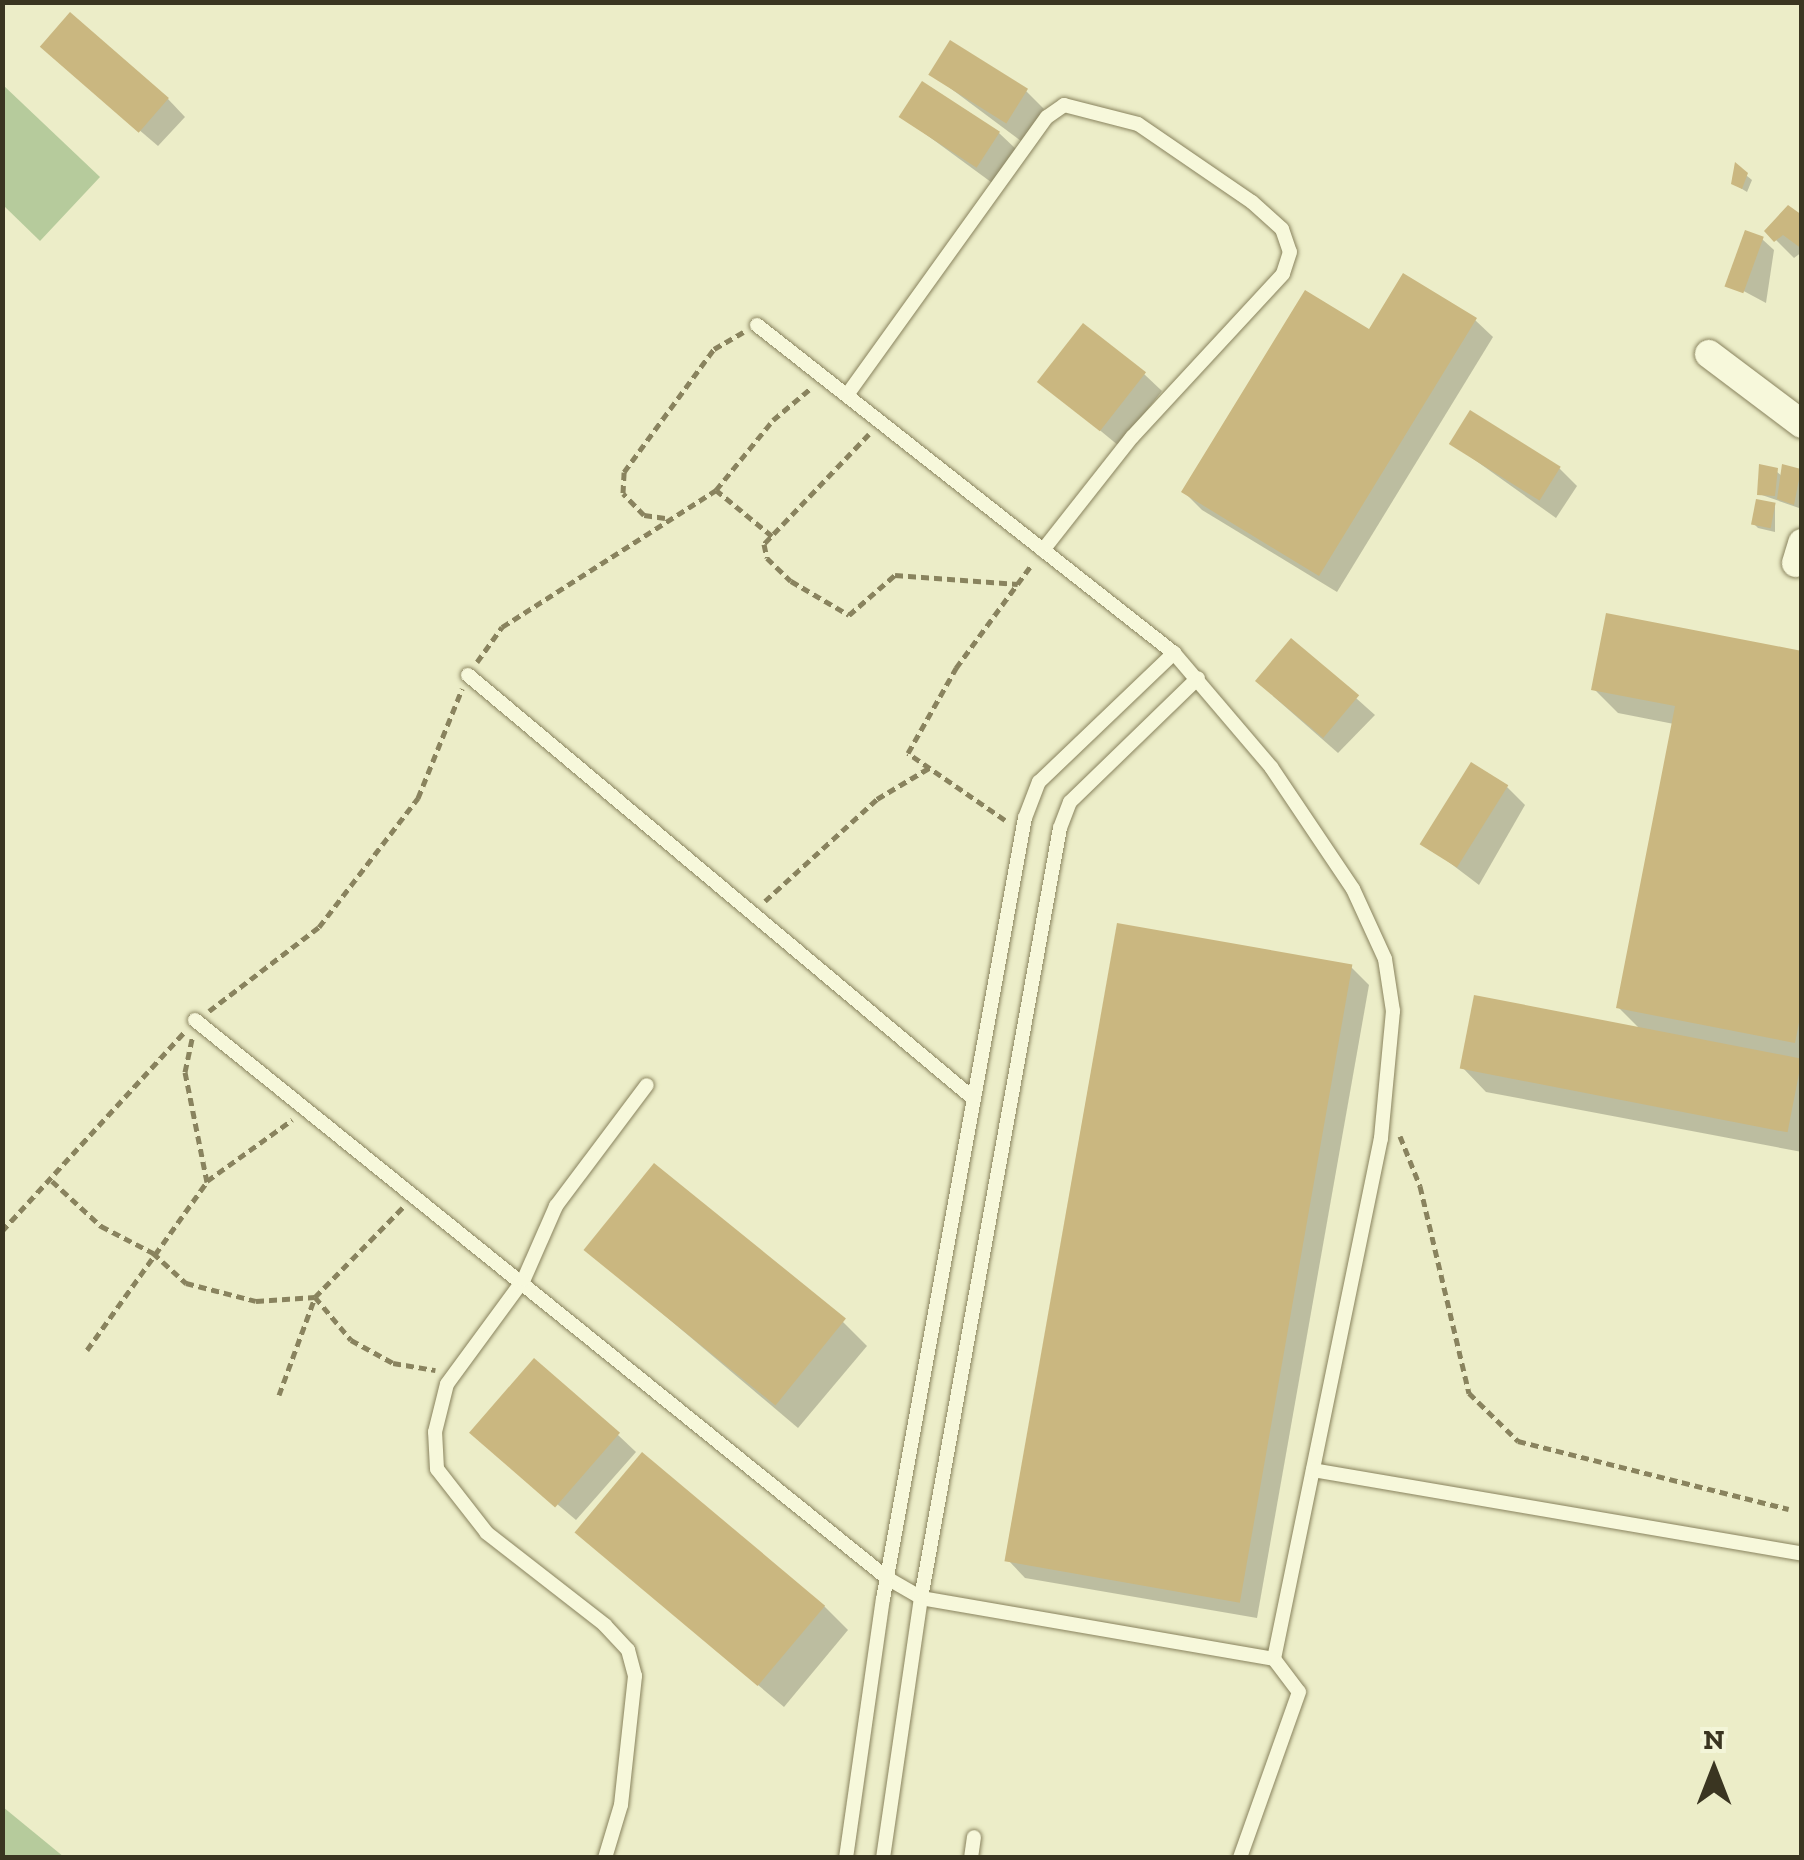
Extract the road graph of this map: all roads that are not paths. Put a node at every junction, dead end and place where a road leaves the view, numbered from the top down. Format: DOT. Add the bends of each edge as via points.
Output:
graph roads {
  1 [pos="757,324"];
  2 [pos="1709,354"];
  3 [pos="847,396"];
  4 [pos="1802,424"];
  5 [pos="1043,550"];
  6 [pos="1174,653"];
  7 [pos="468,675"];
  8 [pos="1198,678"];
  9 [pos="195,1020"];
  10 [pos="647,1084"];
  11 [pos="974,1099"];
  12 [pos="524,1279"];
  13 [pos="1313,1470"];
  14 [pos="1802,1554"];
  15 [pos="887,1578"];
  16 [pos="921,1598"];
  17 [pos="1274,1658"];
  18 [pos="974,1837"];
  19 [pos="605,1858"];
  20 [pos="846,1858"];
  21 [pos="883,1858"];
  22 [pos="971,1858"];
  23 [pos="1240,1858"];
  1 -- 3 [label="lane"];
  2 -- 4 [label="street"];
  3 -- 5 [label="lane"];
  3 -- 5 [label="lane" via="1047,117 1064,105 1138,124 1252,202 1282,229 1290,252 1282,274 1132,437"];
  5 -- 6 [label="lane"];
  6 -- 8 [label="lane"];
  6 -- 11 [label="lane" via="1039,782 1023,833"];
  7 -- 11 [label="lane"];
  8 -- 13 [label="lane" via="1272,767 1322,844 1385,959 1393,1011 1385,1096"];
  8 -- 16 [label="lane" via="1070,802 1060,828"];
  9 -- 12 [label="lane"];
  10 -- 12 [label="lane" via="556,1206"];
  11 -- 15 [label="lane"];
  12 -- 15 [label="lane"];
  12 -- 19 [label="lane" via="446,1384 435,1432 437,1469 486,1534 606,1625 628,1650 635,1676 621,1805"];
  13 -- 14 [label="lane"];
  13 -- 17 [label="lane"];
  15 -- 16 [label="lane"];
  15 -- 20 [label="lane"];
  16 -- 17 [label="lane"];
  16 -- 21 [label="lane"];
  17 -- 23 [label="lane" via="1299,1692"];
  18 -- 22 [label="lane"];
}
